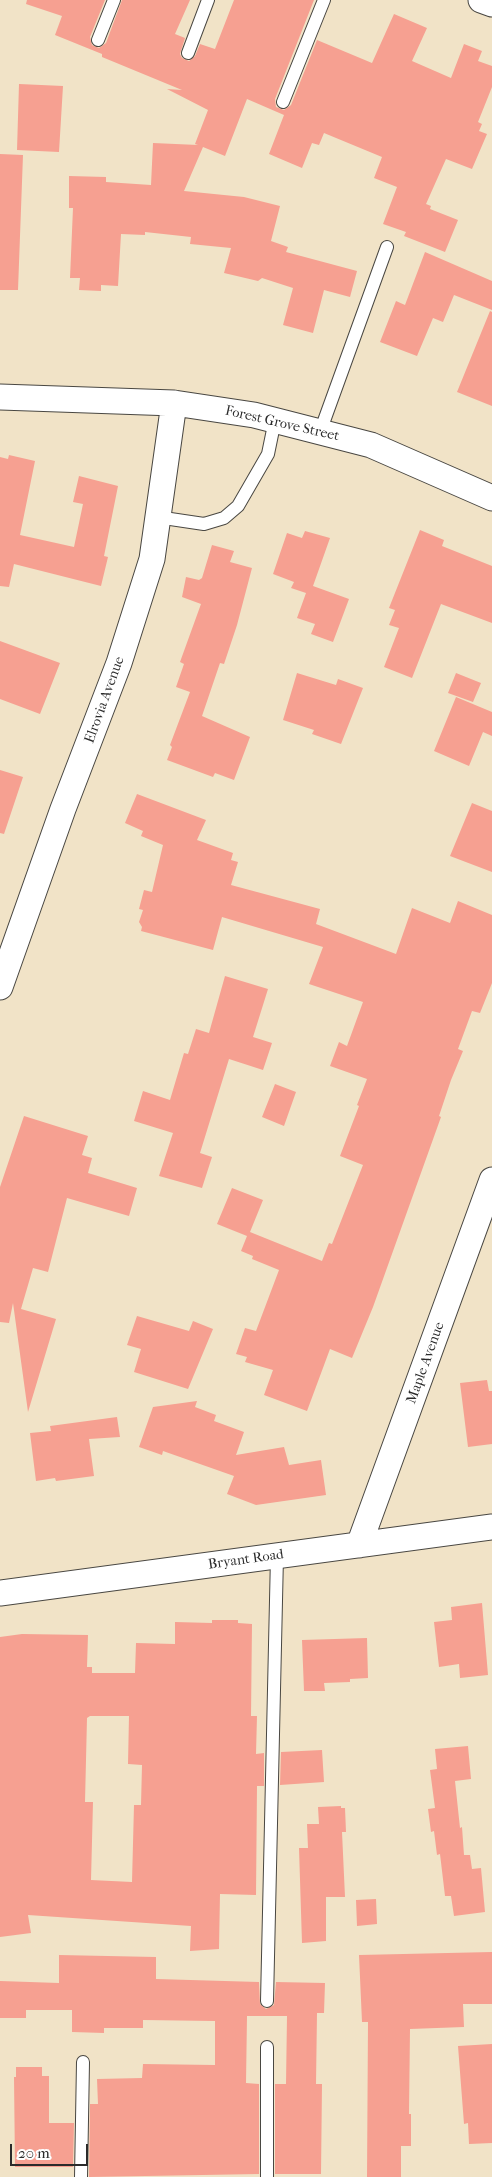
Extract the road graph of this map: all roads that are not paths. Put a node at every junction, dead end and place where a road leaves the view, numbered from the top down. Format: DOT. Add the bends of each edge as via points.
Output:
graph roads {
  1 [pos="114,0"];
  2 [pos="208,0"];
  3 [pos="324,0"];
  4 [pos="481,0"];
  5 [pos="492,4"];
  6 [pos="98,40"];
  7 [pos="188,53"];
  8 [pos="283,102"];
  9 [pos="387,248"];
  10 [pos="0,398"];
  11 [pos="174,403"];
  12 [pos="274,420"];
  13 [pos="320,432"];
  14 [pos="492,498"];
  15 [pos="157,517"];
  16 [pos="0,986"];
  17 [pos="492,1180"];
  18 [pos="492,1527"];
  19 [pos="359,1545"];
  20 [pos="277,1556"];
  21 [pos="0,1593"];
  22 [pos="267,2001"];
  23 [pos="267,2047"];
  24 [pos="83,2062"];
  25 [pos="81,2177"];
  26 [pos="267,2177"];
  1 -- 6 [label="lane"];
  2 -- 7 [label="lane"];
  3 -- 8 [label="lane"];
  4 -- 5 [label="street"];
  9 -- 13 [label="lane"];
  10 -- 11 [label="street, Forest Grove Street"];
  11 -- 12 [label="street, Forest Grove Street"];
  11 -- 15 [label="street, Elrovia Avenue"];
  12 -- 13 [label="street, Forest Grove Street"];
  12 -- 15 [label="lane" via="265,460 238,506 224,518 204,524"];
  13 -- 14 [label="street, Forest Grove Street" via="371,445"];
  15 -- 16 [label="street, Elrovia Avenue" via="152,559 119,663"];
  17 -- 19 [label="street, Maple Avenue"];
  18 -- 19 [label="street, Bryant Road"];
  19 -- 20 [label="street, Bryant Road"];
  20 -- 21 [label="street, Bryant Road"];
  20 -- 22 [label="lane"];
  23 -- 26 [label="lane"];
  24 -- 25 [label="lane"];
}
